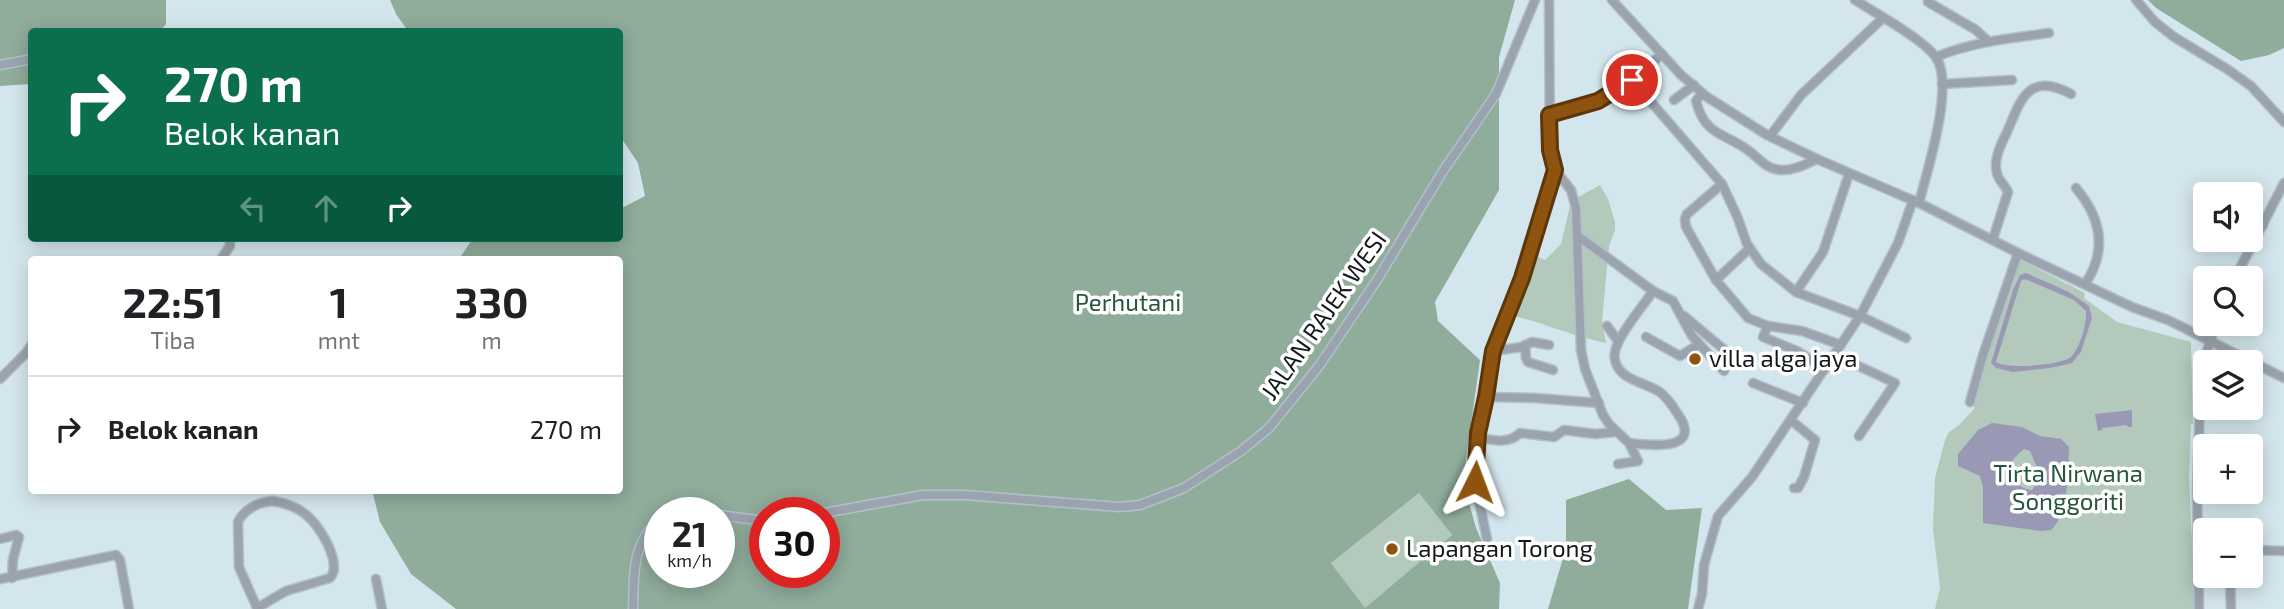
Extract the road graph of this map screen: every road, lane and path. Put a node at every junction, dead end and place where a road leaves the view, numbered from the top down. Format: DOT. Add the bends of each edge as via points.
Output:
graph roads {
  1 [pos="1535,0"];
  2 [pos="1549,0"];
  3 [pos="1612,0"];
  4 [pos="1855,0"];
  5 [pos="2136,0"];
  6 [pos="1928,2"];
  7 [pos="1883,18"];
  8 [pos="2049,33"];
  9 [pos="1989,42"];
  10 [pos="1662,54"];
  11 [pos="1936,57"];
  12 [pos="28,60"];
  13 [pos="0,65"];
  14 [pos="1632,80"];
  15 [pos="2012,80"];
  16 [pos="1942,83"];
  17 [pos="1694,85"];
  18 [pos="1702,93"];
  19 [pos="2071,94"];
  20 [pos="1674,100"];
  21 [pos="1549,115"];
  22 [pos="2284,122"];
  23 [pos="1770,136"];
  24 [pos="1817,159"];
  25 [pos="1555,170"];
  26 [pos="1849,174"];
  27 [pos="2284,183"];
  28 [pos="1721,184"];
  29 [pos="2076,188"];
  30 [pos="1916,201"];
  31 [pos="2263,226"];
  32 [pos="1578,236"];
  33 [pos="1993,239"];
  34 [pos="1749,249"];
  35 [pos="2018,253"];
  36 [pos="1716,280"];
  37 [pos="2085,284"];
  38 [pos="1653,291"];
  39 [pos="1796,292"];
  40 [pos="1680,311"];
  41 [pos="1860,316"];
  42 [pos="1607,326"];
  43 [pos="1768,326"];
  44 [pos="2211,336"];
  45 [pos="1646,337"];
  46 [pos="1906,338"];
  47 [pos="2209,340"];
  48 [pos="1618,341"];
  49 [pos="1525,345"];
  50 [pos="1549,345"];
  51 [pos="1698,345"];
  52 [pos="1841,345"];
  53 [pos="28,350"];
  54 [pos="1493,351"];
  55 [pos="1835,355"];
  56 [pos="1733,357"];
  57 [pos="1825,369"];
  58 [pos="1553,370"];
  59 [pos="1724,371"];
  60 [pos="2284,377"];
  61 [pos="0,379"];
  62 [pos="1753,383"];
  63 [pos="1486,397"];
  64 [pos="1970,402"];
  65 [pos="1599,403"];
  66 [pos="1803,403"];
  67 [pos="1792,421"];
  68 [pos="1616,432"];
  69 [pos="1859,436"];
  70 [pos="1478,437"];
  71 [pos="1629,443"];
  72 [pos="1618,464"];
  73 [pos="1794,488"];
  74 [pos="840,510"];
  75 [pos="2201,518"];
  76 [pos="0,539"];
  77 [pos="644,539"];
  78 [pos="1487,539"];
  79 [pos="2263,550"];
  80 [pos="2284,551"];
  81 [pos="12,578"];
  82 [pos="0,579"];
  83 [pos="376,579"];
  84 [pos="2200,588"];
  85 [pos="2230,588"];
  86 [pos="129,609"];
  87 [pos="257,609"];
  88 [pos="382,609"];
  89 [pos="633,609"];
  90 [pos="1698,609"];
  91 [pos="2199,609"];
  92 [pos="2231,609"];
  1 -- 74 [label="street, JALAN RAJEK WESI" via="1496,94 1377,280 1319,366 1269,428 1241,451 1184,488 1140,505 923,495"];
  2 -- 21 [label="street"];
  3 -- 10 [label="street"];
  4 -- 7 [label="street"];
  5 -- 22 [label="street" via="2164,30 2251,86"];
  6 -- 9 [label="street"];
  7 -- 11 [label="street"];
  7 -- 23 [label="street" via="1801,95"];
  8 -- 9 [label="street"];
  9 -- 11 [label="street"];
  10 -- 14 [label="street"];
  10 -- 17 [label="street"];
  11 -- 16 [label="street"];
  12 -- 13 [label="street"];
  14 -- 21 [label="street" via="1598,101"];
  14 -- 28 [label="street"];
  15 -- 16 [label="street"];
  16 -- 30 [label="street" via="1942,110"];
  17 -- 18 [label="street"];
  17 -- 20 [label="street"];
  18 -- 23 [label="street"];
  18 -- 24 [label="street" via="1696,101 1702,118 1764,165 1791,169"];
  19 -- 33 [label="street" via="2048,85 2024,94 1998,149 1996,171 2008,192"];
  21 -- 25 [label="street"];
  23 -- 24 [label="street"];
  24 -- 26 [label="street"];
  25 -- 32 [label="street" via="1571,190"];
  25 -- 54 [label="street" via="1522,278"];
  26 -- 30 [label="street"];
  26 -- 39 [label="street" via="1823,252"];
  27 -- 31 [label="street"];
  28 -- 34 [label="street"];
  28 -- 36 [label="street" via="1685,219"];
  29 -- 37 [label="street" via="2094,213 2098,230 2098,252"];
  30 -- 33 [label="street"];
  30 -- 41 [label="street"];
  32 -- 38 [label="street"];
  32 -- 65 [label="street" via="1581,350"];
  33 -- 35 [label="street"];
  34 -- 36 [label="street"];
  34 -- 39 [label="street"];
  35 -- 37 [label="street"];
  35 -- 64 [label="street"];
  36 -- 43 [label="street" via="1748,318"];
  37 -- 47 [label="street"];
  38 -- 40 [label="street" via="1674,301"];
  38 -- 48 [label="street"];
  39 -- 41 [label="street"];
  40 -- 51 [label="street"];
  40 -- 56 [label="street"];
  41 -- 46 [label="street"];
  41 -- 52 [label="street"];
  42 -- 48 [label="street"];
  43 -- 52 [label="street" via="1802,331"];
  43 -- 57 [label="street" via="1763,337"];
  44 -- 47 [label="street"];
  45 -- 51 [label="street" via="1680,356"];
  47 -- 60 [label="street"];
  47 -- 75 [label="street" via="2201,369"];
  48 -- 71 [label="street" via="1614,351 1617,366 1626,376 1663,395 1685,429 1684,436 1674,443"];
  49 -- 50 [label="street"];
  49 -- 54 [label="street"];
  49 -- 58 [label="street" via="1528,362"];
  51 -- 59 [label="street"];
  52 -- 55 [label="street"];
  53 -- 61 [label="street"];
  54 -- 63 [label="street"];
  55 -- 57 [label="street"];
  55 -- 69 [label="street" via="1895,383"];
  57 -- 66 [label="street"];
  62 -- 66 [label="street"];
  63 -- 65 [label="street"];
  63 -- 70 [label="street"];
  65 -- 68 [label="street"];
  66 -- 67 [label="street"];
  67 -- 73 [label="street" via="1815,440 1804,477"];
  67 -- 90 [label="street" via="1718,516"];
  68 -- 70 [label="street" via="1520,433 1512,440"];
  68 -- 71 [label="street"];
  70 -- 78 [label="street" via="1475,482"];
  71 -- 72 [label="street" via="1638,461"];
  76 -- 81 [label="street" via="19,537"];
  77 -- 89 [label="street" via="637,553"];
  79 -- 80 [label="street"];
  81 -- 82 [label="street"];
  81 -- 86 [label="street" via="116,555"];
  83 -- 88 [label="street"];
  84 -- 91 [label="street"];
  85 -- 92 [label="street"];
  87 -- 87 [label="street" via="239,566 238,522 264,502 284,503 313,521 326,540 335,573"];
}
